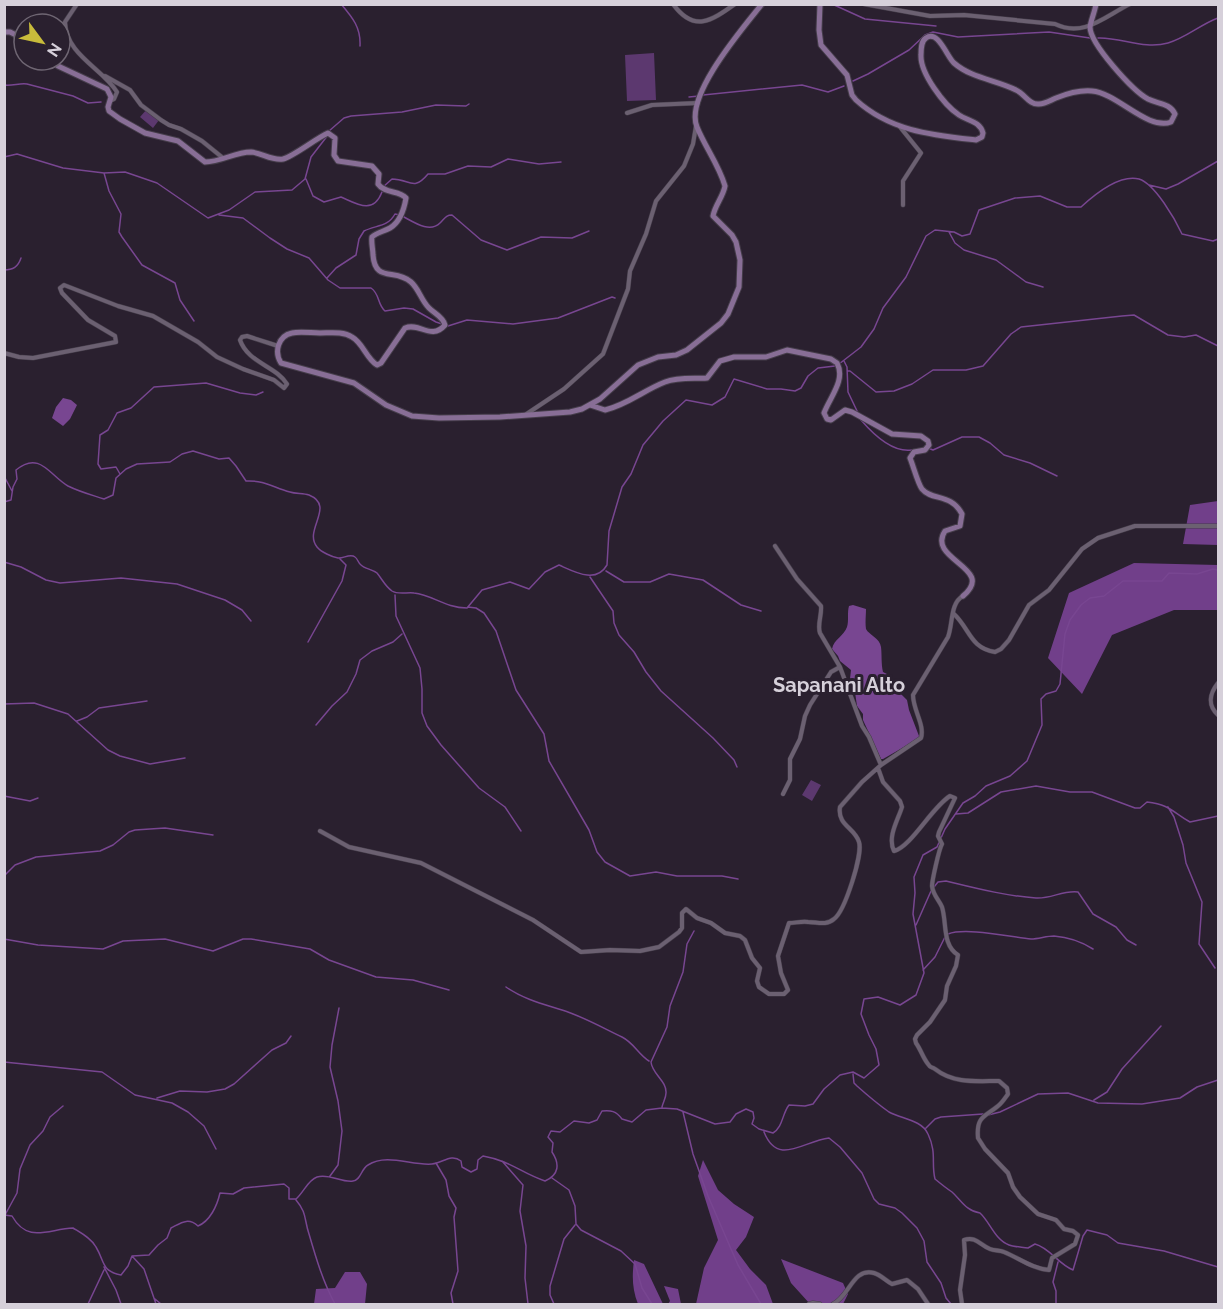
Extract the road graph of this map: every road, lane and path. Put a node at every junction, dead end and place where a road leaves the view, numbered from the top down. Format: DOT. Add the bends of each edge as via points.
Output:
graph roads {
  1 [pos="77,4"];
  2 [pos="673,4"];
  3 [pos="735,4"];
  4 [pos="762,4"];
  5 [pos="820,4"];
  6 [pos="864,4"];
  7 [pos="1096,4"];
  8 [pos="1130,4"];
  9 [pos="1090,26"];
  10 [pos="71,72"];
  11 [pos="105,76"];
  12 [pos="110,101"];
  13 [pos="698,103"];
  14 [pos="627,113"];
  15 [pos="696,126"];
  16 [pos="899,126"];
  17 [pos="223,158"];
  18 [pos="903,204"];
  19 [pos="278,346"];
  20 [pos="4,353"];
  21 [pos="591,405"];
  22 [pos="525,415"];
  23 [pos="1218,526"];
  24 [pos="776,546"];
  25 [pos="963,596"];
  26 [pos="954,614"];
  27 [pos="840,667"];
  28 [pos="1218,683"];
  29 [pos="1218,715"];
  30 [pos="879,766"];
  31 [pos="783,794"];
  32 [pos="320,831"];
  33 [pos="809,1305"];
  34 [pos="820,1305"];
  35 [pos="833,1305"];
  36 [pos="928,1305"];
  37 [pos="962,1305"];
  1 -- 11 [label="street" via="65,22 70,40 76,51"];
  2 -- 3 [label="street" via="684,17 701,22 717,18"];
  4 -- 13 [label="street" via="718,60"];
  5 -- 16 [label="street" via="821,45 847,75 852,95"];
  6 -- 9 [label="street" via="930,16 964,15 1055,24 1064,29"];
  7 -- 9 [label="street"];
  8 -- 9 [label="street"];
  9 -- 16 [label="street" via="1102,50 1135,89 1173,110 1171,122 1152,121 1092,91 1036,104 1018,91 960,67 948,57 939,40 929,36 921,46 920,59 926,75 958,115 981,127 982,137 942,137"];
  10 -- 12 [label="street" via="107,89"];
  11 -- 12 [label="street" via="117,92"];
  11 -- 17 [label="street" via="130,90 141,105 161,120 202,141"];
  12 -- 17 [label="street" via="109,111 145,133 178,141 205,162"];
  13 -- 14 [label="street" via="652,105"];
  13 -- 15 [label="street"];
  15 -- 21 [label="street" via="724,186 714,216 736,242 739,287 721,323 687,350 638,365"];
  15 -- 22 [label="street" via="684,166 656,201 603,354 564,389"];
  16 -- 18 [label="street" via="921,153 903,181"];
  17 -- 19 [label="street" via="253,152 285,159 313,140 332,134 334,155 339,161 372,166 379,174 381,188 406,198 393,226 372,237 375,268 410,281 422,301 445,325 435,332 415,326 405,328 376,365 353,337 342,333 292,333 281,339"];
  19 -- 20 [label="street" via="247,336 240,340 257,361 286,381 284,388 274,380 217,357 153,316 64,285 60,288 62,293 88,320 115,336 116,342 33,358"];
  19 -- 22 [label="street" via="281,363 354,383 402,413 439,418"];
  21 -- 22 [label="street" via="570,412"];
  21 -- 25 [label="street" via="604,410 665,382 707,378 720,361 728,358 766,357 787,350 831,358 840,373 824,413 827,419 845,410 892,434 921,436 928,441 926,450 914,452 910,458 922,489 952,501 962,514 960,526 945,531 942,540 948,554 971,572 969,590"];
  23 -- 26 [label="street" via="1135,526 1098,538 1082,549 1049,591 1029,605 1009,640 995,652 972,641"];
  24 -- 27 [label="street" via="796,579 821,606 819,628"];
  25 -- 26 [label="street" via="954,604"];
  26 -- 30 [label="street" via="948,637 913,695 923,731 921,738"];
  27 -- 30 [label="street"];
  27 -- 31 [label="street" via="831,672 810,705 790,759 790,780"];
  28 -- 29 [label="street" via="1211,702"];
  30 -- 32 [label="street" via="840,807 841,818 857,837 861,850 845,903 828,923 789,923 778,956 788,990 776,996 759,987 760,968 745,940 738,934 725,933 687,909 682,913 682,928 659,947 581,952 533,920 421,863 349,847"];
  30 -- 37 [label="street" via="883,782 902,807 891,844 894,851 905,845 945,799 955,798 939,832 942,844 932,883 941,904 950,948 958,955 945,1000 917,1035 916,1043 929,1065 945,1076 1003,1084 1008,1094 998,1107 986,1113 978,1138 1008,1173 1020,1197 1038,1214 1056,1220 1078,1235 1075,1244 1052,1258 1049,1269 990,1249 978,1240 964,1240"];
  33 -- 34 [label="street"];
  35 -- 36 [label="street" via="863,1273 873,1273 892,1284 907,1280"];
}
